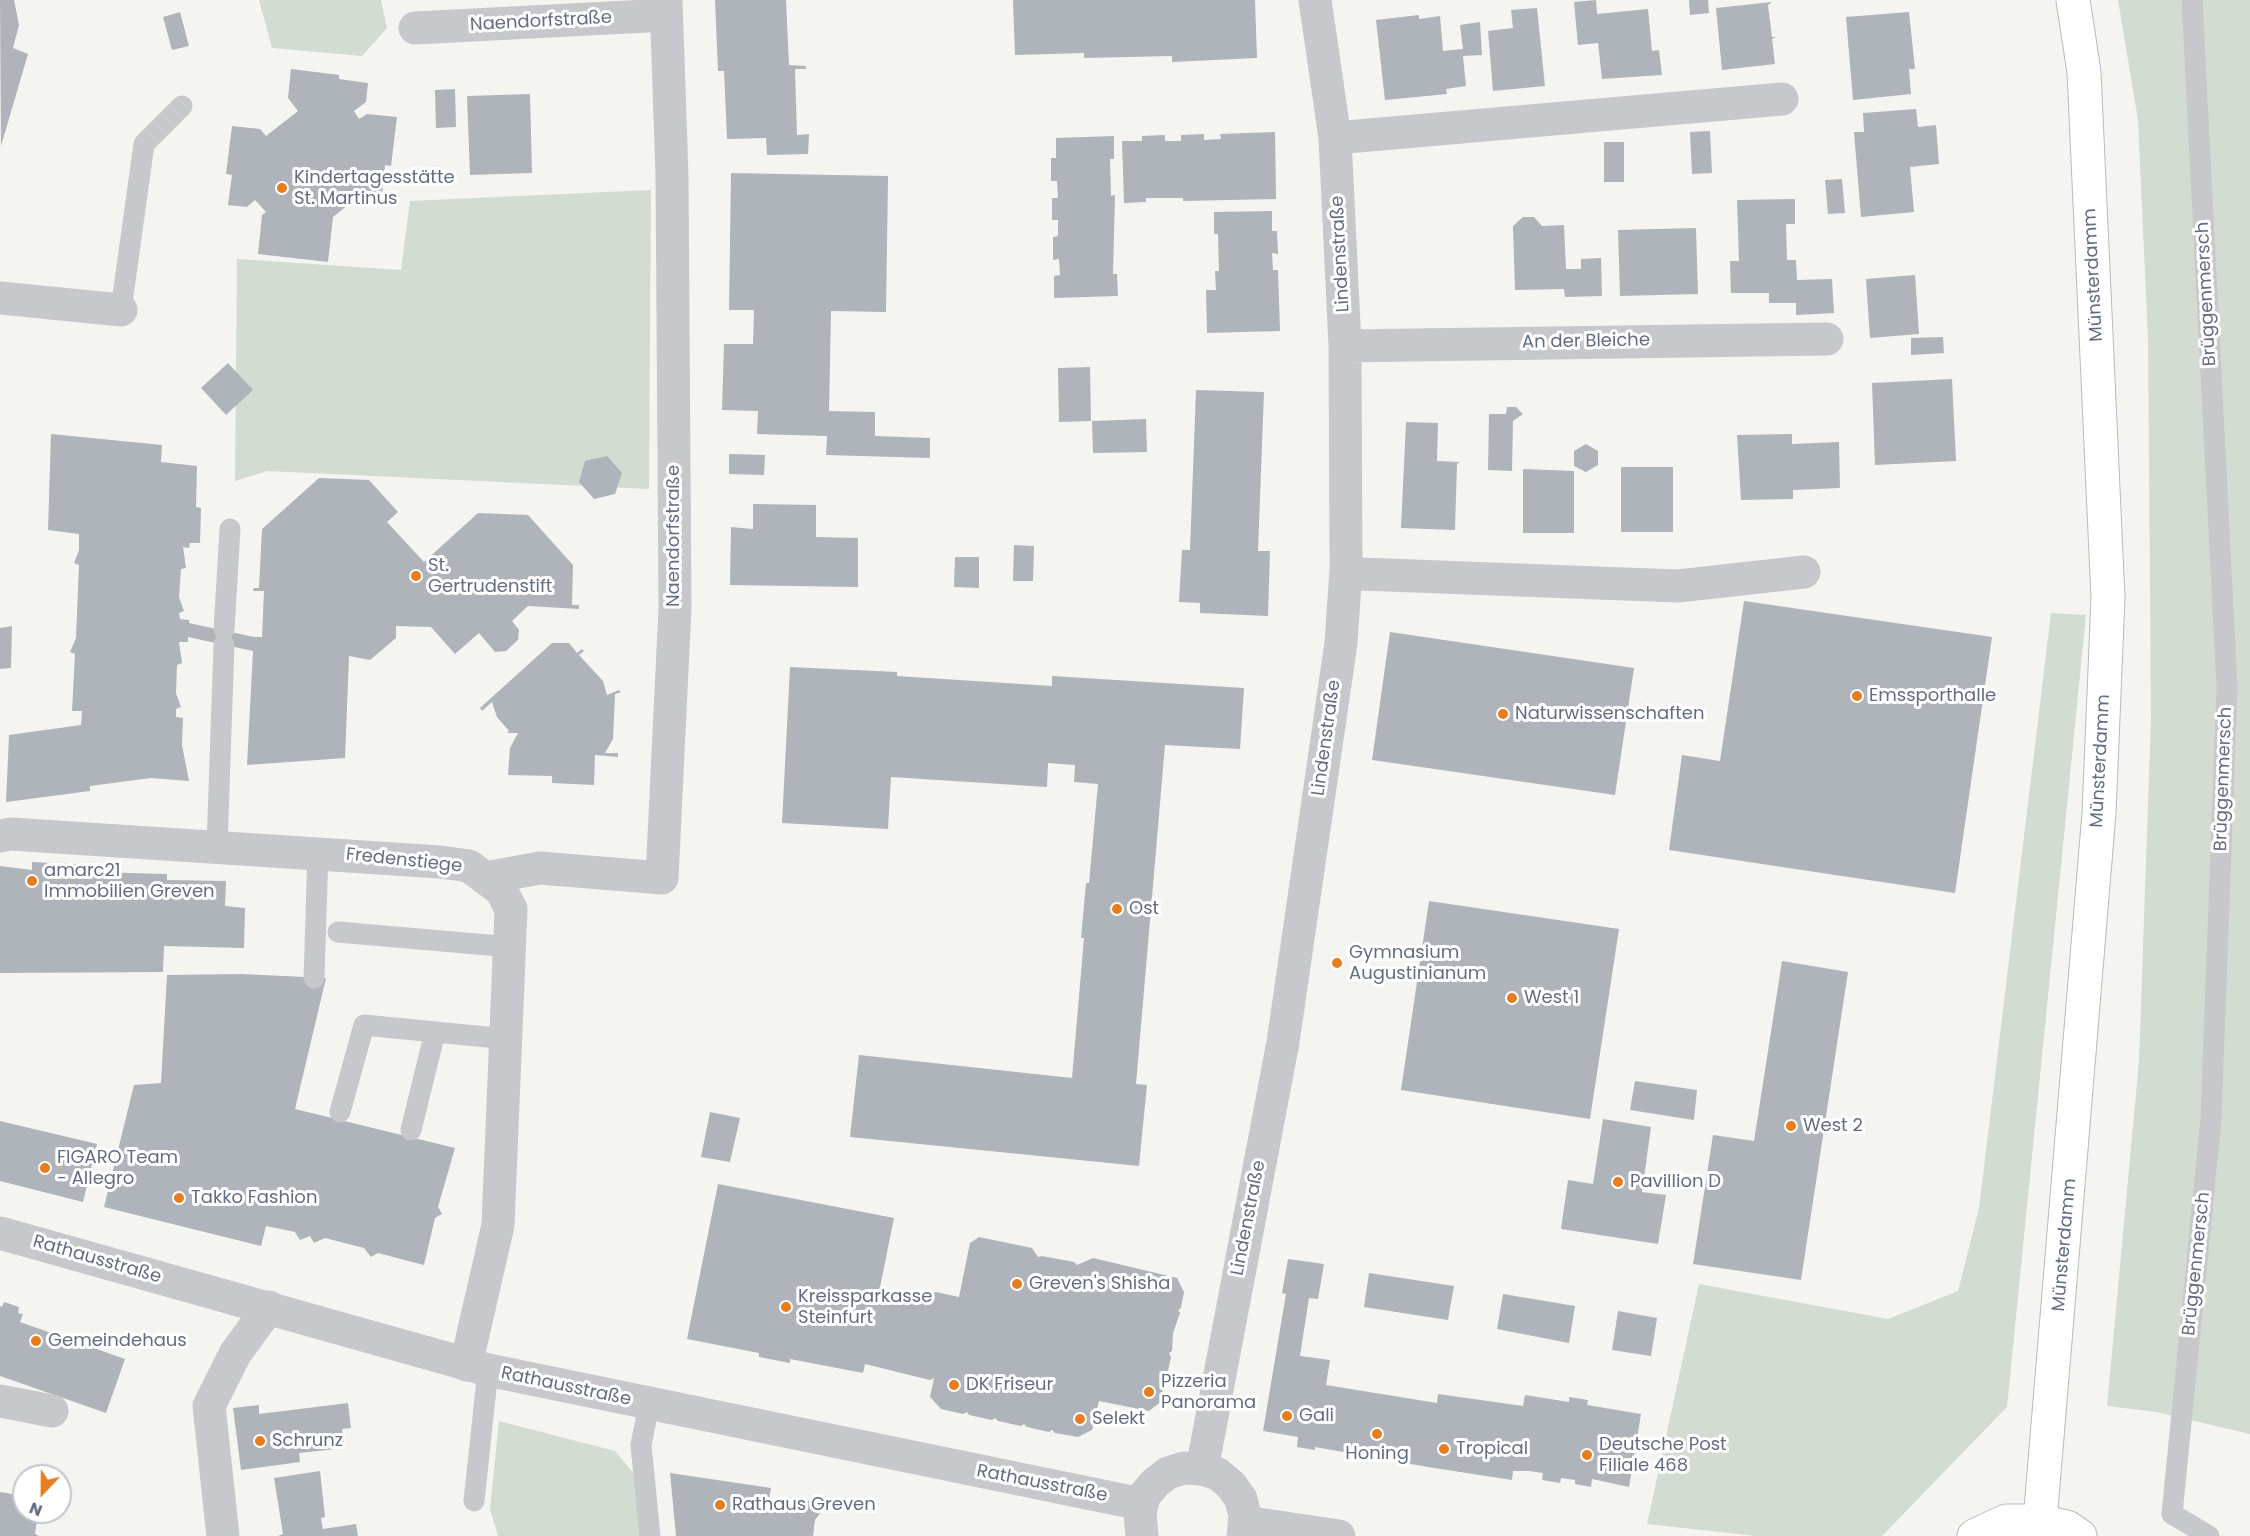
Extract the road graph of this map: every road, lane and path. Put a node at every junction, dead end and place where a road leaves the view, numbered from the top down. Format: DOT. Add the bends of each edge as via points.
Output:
graph roads {
  1 [pos="1315,0"];
  2 [pos="2073,0"];
  3 [pos="2192,0"];
  4 [pos="666,7"];
  5 [pos="415,28"];
  6 [pos="1782,99"];
  7 [pos="183,106"];
  8 [pos="1335,138"];
  9 [pos="0,298"];
  10 [pos="122,310"];
  11 [pos="1827,339"];
  12 [pos="1345,346"];
  13 [pos="230,529"];
  14 [pos="1346,569"];
  15 [pos="1804,572"];
  16 [pos="0,836"];
  17 [pos="216,847"];
  18 [pos="318,853"];
  19 [pos="485,878"];
  20 [pos="338,932"];
  21 [pos="511,947"];
  22 [pos="314,978"];
  23 [pos="435,1032"];
  24 [pos="507,1039"];
  25 [pos="340,1112"];
  26 [pos="411,1130"];
  27 [pos="0,1233"];
  28 [pos="269,1307"];
  29 [pos="477,1368"];
  30 [pos="0,1401"];
  31 [pos="649,1405"];
  32 [pos="52,1411"];
  33 [pos="1202,1469"];
  34 [pos="474,1501"];
  35 [pos="1142,1504"];
  36 [pos="2040,1521"];
  37 [pos="1244,1529"];
  38 [pos="223,1536"];
  39 [pos="650,1536"];
  40 [pos="1142,1536"];
  41 [pos="1339,1536"];
  42 [pos="1974,1536"];
  43 [pos="2080,1536"];
  44 [pos="2209,1536"];
  1 -- 8 [label="street, Lindenstraße"];
  2 -- 36 [label="main road, Münsterdamm" via="2084,72 2108,598 2099,813"];
  3 -- 44 [label="lane, Brüggenmersch" via="2227,687 2211,1119 2172,1514"];
  4 -- 5 [label="street, Naendorfstraße"];
  4 -- 19 [label="street, Naendorfstraße" via="672,175 675,608 662,878 540,868"];
  6 -- 8 [label="street"];
  7 -- 10 [label="lane" via="144,144"];
  8 -- 12 [label="street, Lindenstraße"];
  9 -- 10 [label="street"];
  11 -- 12 [label="street, An der Bleiche"];
  12 -- 14 [label="street, Lindenstraße"];
  13 -- 17 [label="lane"];
  14 -- 15 [label="street" via="1361,574 1678,586"];
  14 -- 33 [label="street, Lindenstraße" via="1341,643 1283,1042"];
  16 -- 17 [label="street, Fredenstiege"];
  17 -- 18 [label="street, Fredenstiege"];
  18 -- 19 [label="street, Fredenstiege" via="469,866"];
  18 -- 22 [label="lane"];
  19 -- 21 [label="street, Fredenstiege" via="501,890 511,909"];
  20 -- 21 [label="lane"];
  21 -- 24 [label="street, Fredenstiege"];
  23 -- 24 [label="lane"];
  23 -- 25 [label="lane" via="364,1025"];
  23 -- 26 [label="lane"];
  24 -- 29 [label="street, Fredenstiege" via="498,1225"];
  27 -- 28 [label="street, Rathausstraße"];
  28 -- 29 [label="street, Rathausstraße"];
  28 -- 38 [label="street" via="235,1354 209,1406"];
  29 -- 31 [label="street, Rathausstraße"];
  29 -- 34 [label="lane"];
  30 -- 32 [label="street"];
  31 -- 35 [label="street, Rathausstraße"];
  31 -- 39 [label="lane" via="641,1445"];
  33 -- 35 [label="street" via="1184,1468 1168,1473 1155,1483"];
  33 -- 37 [label="street" via="1218,1474 1231,1485 1240,1499"];
  35 -- 40 [label="street"];
  36 -- 42 [label="main road" via="2006,1521"];
  36 -- 43 [label="main road" via="2067,1527"];
  37 -- 41 [label="street"];
}
